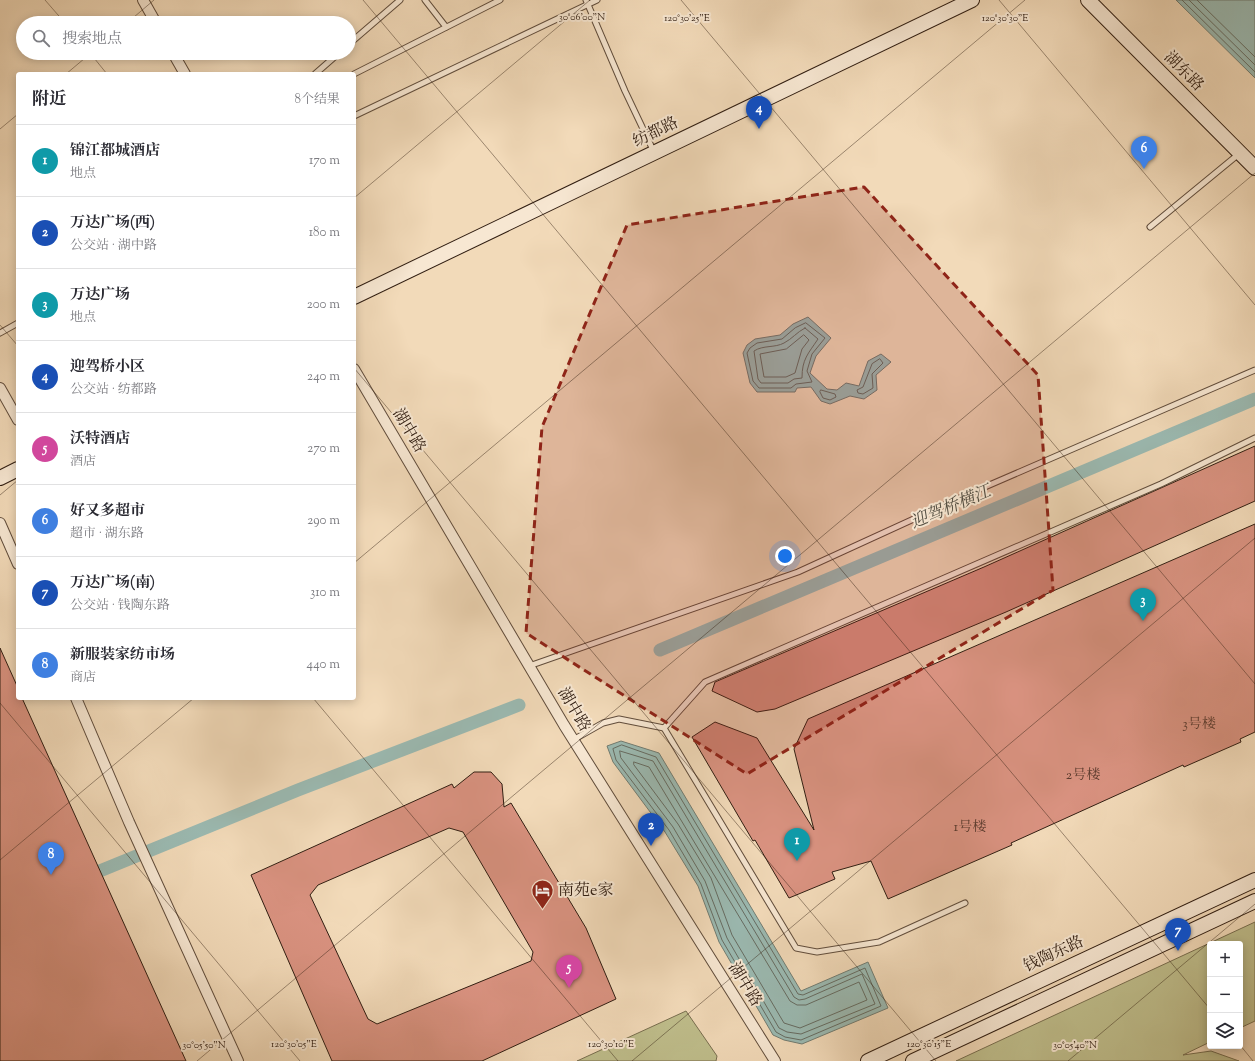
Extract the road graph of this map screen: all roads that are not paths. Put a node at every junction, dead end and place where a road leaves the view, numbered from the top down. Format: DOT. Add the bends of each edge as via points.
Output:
graph roads {
  1 [pos="143,0"];
  2 [pos="400,0"];
  3 [pos="425,0"];
  4 [pos="500,0"];
  5 [pos="597,0"];
  6 [pos="972,0"];
  7 [pos="1088,0"];
  8 [pos="587,2"];
  9 [pos="152,16"];
  10 [pos="446,27"];
  11 [pos="356,38"];
  12 [pos="177,60"];
  13 [pos="331,60"];
  14 [pos="184,72"];
  15 [pos="317,72"];
  16 [pos="356,73"];
  17 [pos="356,115"];
  18 [pos="655,153"];
  19 [pos="1241,153"];
  20 [pos="1255,168"];
  21 [pos="1150,227"];
  22 [pos="356,296"];
  23 [pos="16,324"];
  24 [pos="0,333"];
  25 [pos="1255,370"];
  26 [pos="356,372"];
  27 [pos="0,388"];
  28 [pos="16,416"];
  29 [pos="1255,438"];
  30 [pos="16,470"];
  31 [pos="0,478"];
  32 [pos="0,523"];
  33 [pos="16,559"];
  34 [pos="529,666"];
  35 [pos="77,700"];
  36 [pos="664,728"];
  37 [pos="573,740"];
  38 [pos="1255,880"];
  39 [pos="1255,901"];
  40 [pos="965,903"];
  41 [pos="871,1059"];
  42 [pos="914,1060"];
  43 [pos="238,1061"];
  44 [pos="775,1061"];
  1 -- 9 [label="street"];
  2 -- 11 [label="lane"];
  3 -- 10 [label="lane"];
  4 -- 10 [label="lane"];
  5 -- 8 [label="lane"];
  6 -- 18 [label="street, 纺都路"];
  7 -- 19 [label="street, 湖东路"];
  8 -- 17 [label="lane"];
  8 -- 18 [label="lane"];
  10 -- 16 [label="lane"];
  12 -- 14 [label="street"];
  13 -- 15 [label="lane"];
  18 -- 22 [label="street, 纺都路"];
  19 -- 20 [label="street, 湖东路"];
  19 -- 21 [label="lane"];
  23 -- 24 [label="lane"];
  25 -- 34 [label="lane" via="964,496 798,572"];
  26 -- 34 [label="street, 湖中路"];
  27 -- 28 [label="street"];
  29 -- 36 [label="lane" via="1161,484 705,682"];
  30 -- 31 [label="street"];
  32 -- 33 [label="street"];
  34 -- 37 [label="street, 湖中路"];
  35 -- 43 [label="street" via="129,822"];
  36 -- 37 [label="lane" via="619,719 603,723"];
  36 -- 40 [label="lane" via="796,948 817,952 879,942"];
  37 -- 44 [label="street, 湖中路"];
  38 -- 41 [label="street, 钱陶东路"];
  39 -- 42 [label="street"];
}
